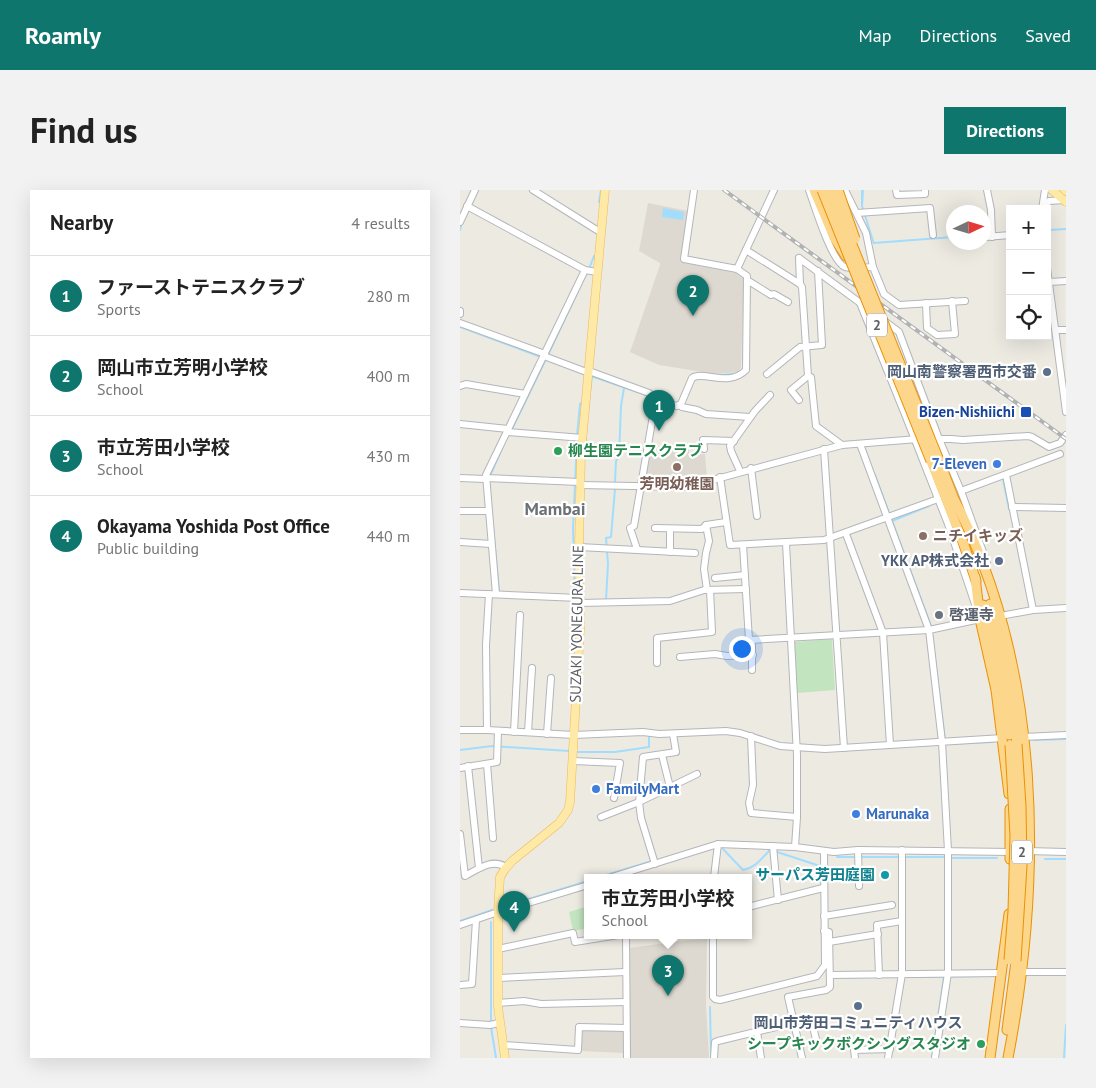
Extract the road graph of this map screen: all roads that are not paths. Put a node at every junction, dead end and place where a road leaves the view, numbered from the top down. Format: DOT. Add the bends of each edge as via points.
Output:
graph roads {
  1 [pos="475,190"];
  2 [pos="532,190"];
  3 [pos="605,190"];
  4 [pos="694,190"];
  5 [pos="774,190"];
  6 [pos="809,190"];
  7 [pos="814,190"];
  8 [pos="822,190"];
  9 [pos="830,190"];
  10 [pos="838,190"];
  11 [pos="845,190"];
  12 [pos="896,190"];
  13 [pos="925,190"];
  14 [pos="987,190"];
  15 [pos="1045,190"];
  16 [pos="1052,190"];
  17 [pos="460,200"];
  18 [pos="1065,201"];
  19 [pos="1043,205"];
  20 [pos="1045,205"];
  21 [pos="469,206"];
  22 [pos="862,213"];
  23 [pos="460,222"];
  24 [pos="600,232"];
  25 [pos="933,235"];
  26 [pos="1006,235"];
  27 [pos="746,250"];
  28 [pos="850,262"];
  29 [pos="873,267"];
  30 [pos="737,269"];
  31 [pos="589,270"];
  32 [pos="818,271"];
  33 [pos="864,276"];
  34 [pos="747,280"];
  35 [pos="1066,280"];
  36 [pos="1051,282"];
  37 [pos="800,284"];
  38 [pos="1051,295"];
  39 [pos="965,301"];
  40 [pos="788,302"];
  41 [pos="952,302"];
  42 [pos="860,303"];
  43 [pos="926,303"];
  44 [pos="460,323"];
  45 [pos="1056,330"];
  46 [pos="1066,330"];
  47 [pos="806,346"];
  48 [pos="545,357"];
  49 [pos="1063,362"];
  50 [pos="589,372"];
  51 [pos="767,374"];
  52 [pos="808,376"];
  53 [pos="460,386"];
  54 [pos="1065,387"];
  55 [pos="525,394"];
  56 [pos="770,396"];
  57 [pos="653,398"];
  58 [pos="799,400"];
  59 [pos="679,405"];
  60 [pos="1066,412"];
  61 [pos="750,417"];
  62 [pos="460,424"];
  63 [pos="509,431"];
  64 [pos="1066,435"];
  65 [pos="579,438"];
  66 [pos="939,439"];
  67 [pos="915,440"];
  68 [pos="734,441"];
  69 [pos="842,444"];
  70 [pos="860,444"];
  71 [pos="1049,447"];
  72 [pos="704,450"];
  73 [pos="824,450"];
  74 [pos="1060,454"];
  75 [pos="1066,459"];
  76 [pos="935,460"];
  77 [pos="751,468"];
  78 [pos="740,471"];
  79 [pos="1006,475"];
  80 [pos="720,477"];
  81 [pos="460,478"];
  82 [pos="487,479"];
  83 [pos="578,482"];
  84 [pos="641,486"];
  85 [pos="961,491"];
  86 [pos="938,499"];
  87 [pos="955,501"];
  88 [pos="1066,508"];
  89 [pos="1012,509"];
  90 [pos="460,511"];
  91 [pos="488,511"];
  92 [pos="757,516"];
  93 [pos="890,518"];
  94 [pos="726,522"];
  95 [pos="706,525"];
  96 [pos="654,528"];
  97 [pos="670,529"];
  98 [pos="846,534"];
  99 [pos="830,538"];
  100 [pos="460,542"];
  101 [pos="786,543"];
  102 [pos="491,544"];
  103 [pos="743,545"];
  104 [pos="579,547"];
  105 [pos="637,549"];
  106 [pos="670,552"];
  107 [pos="695,553"];
  108 [pos="745,575"];
  109 [pos="975,576"];
  110 [pos="715,578"];
  111 [pos="746,589"];
  112 [pos="708,590"];
  113 [pos="460,593"];
  114 [pos="492,594"];
  115 [pos="579,600"];
  116 [pos="1066,608"];
  117 [pos="1033,610"];
  118 [pos="520,615"];
  119 [pos="1000,616"];
  120 [pos="980,619"];
  121 [pos="931,630"];
  122 [pos="883,632"];
  123 [pos="836,635"];
  124 [pos="791,638"];
  125 [pos="752,640"];
  126 [pos="753,655"];
  127 [pos="680,657"];
  128 [pos="657,663"];
  129 [pos="532,668"];
  130 [pos="752,670"];
  131 [pos="551,678"];
  132 [pos="460,730"];
  133 [pos="487,730"];
  134 [pos="498,730"];
  135 [pos="514,732"];
  136 [pos="528,732"];
  137 [pos="547,734"];
  138 [pos="673,734"];
  139 [pos="574,735"];
  140 [pos="1066,735"];
  141 [pos="752,736"];
  142 [pos="1013,741"];
  143 [pos="945,742"];
  144 [pos="890,745"];
  145 [pos="796,747"];
  146 [pos="844,748"];
  147 [pos="662,755"];
  148 [pos="573,761"];
  149 [pos="487,764"];
  150 [pos="468,766"];
  151 [pos="460,768"];
  152 [pos="697,774"];
  153 [pos="670,787"];
  154 [pos="614,798"];
  155 [pos="639,802"];
  156 [pos="601,817"];
  157 [pos="797,817"];
  158 [pos="460,834"];
  159 [pos="494,838"];
  160 [pos="718,844"];
  161 [pos="795,847"];
  162 [pos="773,849"];
  163 [pos="824,851"];
  164 [pos="1030,851"];
  165 [pos="1010,852"];
  166 [pos="1066,852"];
  167 [pos="858,854"];
  168 [pos="902,855"];
  169 [pos="948,855"];
  170 [pos="654,862"];
  171 [pos="506,867"];
  172 [pos="478,868"];
  173 [pos="628,874"];
  174 [pos="714,874"];
  175 [pos="584,886"];
  176 [pos="859,886"];
  177 [pos="823,888"];
  178 [pos="778,900"];
  179 [pos="892,905"];
  180 [pos="752,906"];
  181 [pos="494,913"];
  182 [pos="824,916"];
  183 [pos="476,920"];
  184 [pos="902,922"];
  185 [pos="460,925"];
  186 [pos="824,931"];
  187 [pos="878,934"];
  188 [pos="593,939"];
  189 [pos="626,939"];
  190 [pos="713,939"];
  191 [pos="829,942"];
  192 [pos="498,949"];
  193 [pos="1012,960"];
  194 [pos="625,972"];
  195 [pos="1022,972"];
  196 [pos="1066,972"];
  197 [pos="1002,973"];
  198 [pos="879,974"];
  199 [pos="903,974"];
  200 [pos="830,975"];
  201 [pos="948,976"];
  202 [pos="498,978"];
  203 [pos="460,985"];
  204 [pos="626,1002"];
  205 [pos="498,1003"];
  206 [pos="460,1023"];
  207 [pos="494,1024"];
  208 [pos="794,1025"];
  209 [pos="626,1028"];
  210 [pos="757,1032"];
  211 [pos="816,1039"];
  212 [pos="503,1045"];
  213 [pos="890,1049"];
  214 [pos="505,1058"];
  215 [pos="627,1058"];
  216 [pos="714,1058"];
  217 [pos="761,1058"];
  218 [pos="802,1058"];
  219 [pos="855,1058"];
  220 [pos="888,1058"];
  221 [pos="935,1058"];
  222 [pos="989,1058"];
  223 [pos="996,1058"];
  224 [pos="1003,1058"];
  225 [pos="1009,1058"];
  1 -- 21 [label="street"];
  2 -- 24 [label="street"];
  3 -- 24 [label="main road, SUZAKI YONEGURA LINE"];
  4 -- 30 [label="street" via="684,259"];
  5 -- 27 [label="street"];
  6 -- 29 [label="street" via="837,261 844,267"];
  7 -- 28 [label="highway, bridge" via="835,239"];
  8 -- 28 [label="highway, 2, bridge"];
  9 -- 33 [label="highway, 2, bridge"];
  10 -- 33 [label="highway, bridge" via="860,254"];
  11 -- 22 [label="street"];
  12 -- 13 [label="street" via="897,195 925,194"];
  14 -- 26 [label="street" via="991,210 989,237"];
  15 -- 19 [label="street"];
  16 -- 18 [label="main road"];
  17 -- 21 [label="street"];
  18 -- 20 [label="street" via="1048,201"];
  21 -- 23 [label="street"];
  21 -- 31 [label="street"];
  22 -- 25 [label="street" via="930,208"];
  22 -- 29 [label="street"];
  24 -- 31 [label="main road, SUZAKI YONEGURA LINE"];
  27 -- 30 [label="street"];
  27 -- 37 [label="street"];
  28 -- 76 [label="highway, 2, bridge"];
  29 -- 43 [label="street" via="884,294 899,305"];
  30 -- 34 [label="street" via="747,276"];
  31 -- 48 [label="street"];
  31 -- 50 [label="main road, SUZAKI YONEGURA LINE"];
  32 -- 37 [label="street" via="799,258"];
  32 -- 42 [label="street"];
  32 -- 47 [label="street" via="822,345"];
  33 -- 76 [label="highway, 2, bridge"];
  34 -- 40 [label="street"];
  34 -- 59 [label="street" via="744,372 738,376 715,378 695,376"];
  35 -- 36 [label="street"];
  37 -- 47 [label="street"];
  38 -- 45 [label="street"];
  39 -- 41 [label="street"];
  41 -- 43 [label="street"];
  41 -- 43 [label="street" via="955,334 937,335 927,328"];
  42 -- 66 [label="street" via="899,332"];
  42 -- 67 [label="street"];
  44 -- 48 [label="street"];
  45 -- 46 [label="street"];
  45 -- 49 [label="street"];
  47 -- 51 [label="street" via="800,347"];
  47 -- 52 [label="street"];
  48 -- 50 [label="street"];
  48 -- 55 [label="street"];
  49 -- 54 [label="street"];
  50 -- 57 [label="street" via="649,393"];
  50 -- 65 [label="main road, SUZAKI YONEGURA LINE"];
  52 -- 58 [label="street" via="791,390"];
  52 -- 69 [label="street" via="811,377 816,426"];
  53 -- 55 [label="street" via="466,384"];
  54 -- 60 [label="street"];
  55 -- 63 [label="street"];
  56 -- 61 [label="street"];
  57 -- 59 [label="street"];
  57 -- 84 [label="street" via="654,410"];
  59 -- 61 [label="street" via="706,414"];
  61 -- 68 [label="street"];
  62 -- 63 [label="street"];
  63 -- 65 [label="street"];
  63 -- 82 [label="street"];
  64 -- 71 [label="street" via="1060,443"];
  65 -- 83 [label="main road, SUZAKI YONEGURA LINE"];
  66 -- 67 [label="street"];
  66 -- 71 [label="street" via="1028,436"];
  66 -- 85 [label="street"];
  67 -- 70 [label="street"];
  67 -- 86 [label="street"];
  68 -- 72 [label="street" via="703,440"];
  68 -- 78 [label="street" via="730,446"];
  69 -- 70 [label="street"];
  69 -- 73 [label="street"];
  70 -- 93 [label="street"];
  71 -- 74 [label="street"];
  73 -- 77 [label="street"];
  73 -- 99 [label="street"];
  74 -- 75 [label="street"];
  74 -- 79 [label="street"];
  76 -- 87 [label="highway, 2"];
  76 -- 109 [label="highway, 2"];
  77 -- 78 [label="street"];
  77 -- 92 [label="street"];
  78 -- 80 [label="street"];
  79 -- 85 [label="street"];
  79 -- 89 [label="street"];
  80 -- 84 [label="street" via="687,487"];
  80 -- 94 [label="street"];
  81 -- 82 [label="street"];
  82 -- 83 [label="street"];
  82 -- 91 [label="street"];
  83 -- 84 [label="street"];
  83 -- 104 [label="main road, SUZAKI YONEGURA LINE"];
  84 -- 105 [label="street" via="634,526 630,528"];
  85 -- 119 [label="street" via="993,581"];
  86 -- 93 [label="street"];
  86 -- 120 [label="street"];
  87 -- 119 [label="highway" via="972,534"];
  87 -- 142 [label="highway, 2" via="980,570 998,635 1010,690"];
  88 -- 89 [label="street"];
  89 -- 117 [label="street"];
  90 -- 91 [label="street"];
  91 -- 102 [label="street"];
  93 -- 98 [label="street"];
  93 -- 121 [label="street"];
  94 -- 95 [label="street"];
  94 -- 103 [label="street" via="730,546"];
  95 -- 97 [label="street" via="702,529"];
  95 -- 112 [label="street" via="709,541 704,569"];
  96 -- 97 [label="street"];
  97 -- 106 [label="street"];
  98 -- 99 [label="street"];
  98 -- 122 [label="street"];
  99 -- 101 [label="street"];
  99 -- 123 [label="street"];
  100 -- 102 [label="street"];
  101 -- 103 [label="street"];
  101 -- 124 [label="street"];
  102 -- 114 [label="street"];
  103 -- 108 [label="street"];
  104 -- 105 [label="street"];
  104 -- 115 [label="main road, SUZAKI YONEGURA LINE"];
  105 -- 106 [label="street"];
  106 -- 107 [label="street"];
  108 -- 110 [label="street"];
  108 -- 111 [label="street"];
  109 -- 120 [label="highway"];
  109 -- 142 [label="highway, 2" via="999,669"];
  111 -- 112 [label="street"];
  111 -- 125 [label="street" via="749,640"];
  112 -- 115 [label="street" via="670,601"];
  112 -- 128 [label="street" via="712,632 657,638"];
  113 -- 114 [label="street"];
  114 -- 115 [label="street"];
  114 -- 133 [label="street" via="486,645"];
  115 -- 139 [label="main road, SUZAKI YONEGURA LINE"];
  116 -- 117 [label="street"];
  117 -- 119 [label="street"];
  118 -- 135 [label="street"];
  119 -- 142 [label="highway" via="1010,653"];
  120 -- 121 [label="street"];
  120 -- 142 [label="highway" via="996,690"];
  121 -- 122 [label="street"];
  121 -- 143 [label="street"];
  122 -- 123 [label="street"];
  122 -- 144 [label="street"];
  123 -- 124 [label="street"];
  123 -- 146 [label="street"];
  124 -- 125 [label="street"];
  124 -- 145 [label="street"];
  125 -- 126 [label="street"];
  126 -- 127 [label="street"];
  126 -- 130 [label="street"];
  129 -- 136 [label="street"];
  131 -- 137 [label="street"];
  132 -- 133 [label="street"];
  133 -- 134 [label="street"];
  134 -- 135 [label="street"];
  134 -- 149 [label="street" via="497,762"];
  135 -- 136 [label="street"];
  136 -- 137 [label="street"];
  137 -- 139 [label="street"];
  138 -- 139 [label="street"];
  138 -- 141 [label="street" via="726,731"];
  138 -- 147 [label="street" via="676,752"];
  139 -- 148 [label="main road, SUZAKI YONEGURA LINE"];
  140 -- 142 [label="street"];
  141 -- 145 [label="street" via="771,744"];
  141 -- 157 [label="street" via="751,813"];
  142 -- 143 [label="street"];
  142 -- 164 [label="highway"];
  142 -- 165 [label="highway"];
  142 -- 193 [label="highway, 2, bridge" via="1015,856"];
  143 -- 144 [label="street"];
  143 -- 169 [label="street"];
  144 -- 146 [label="street"];
  145 -- 146 [label="street"];
  145 -- 157 [label="street"];
  147 -- 153 [label="street"];
  147 -- 155 [label="street" via="644,757"];
  148 -- 154 [label="street" via="620,763"];
  148 -- 171 [label="main road, SUZAKI YONEGURA LINE" via="570,802 564,817"];
  149 -- 150 [label="street"];
  149 -- 159 [label="street"];
  150 -- 151 [label="street"];
  150 -- 172 [label="street"];
  152 -- 153 [label="street"];
  153 -- 155 [label="street"];
  155 -- 156 [label="street"];
  155 -- 170 [label="street"];
  157 -- 161 [label="street"];
  158 -- 172 [label="street" via="465,876"];
  160 -- 162 [label="street"];
  160 -- 170 [label="street"];
  160 -- 174 [label="street"];
  161 -- 162 [label="street"];
  161 -- 163 [label="street"];
  162 -- 178 [label="street"];
  163 -- 167 [label="street"];
  163 -- 177 [label="street"];
  164 -- 165 [label="street"];
  164 -- 166 [label="street"];
  164 -- 195 [label="highway"];
  165 -- 169 [label="street"];
  165 -- 197 [label="highway" via="1009,912"];
  167 -- 168 [label="street"];
  167 -- 176 [label="street"];
  168 -- 169 [label="street"];
  168 -- 184 [label="street"];
  169 -- 201 [label="street"];
  170 -- 173 [label="street"];
  171 -- 172 [label="street" via="493,863"];
  171 -- 181 [label="main road" via="500,877"];
  175 -- 181 [label="street"];
  177 -- 178 [label="street"];
  177 -- 182 [label="street"];
  178 -- 180 [label="street"];
  179 -- 182 [label="street"];
  181 -- 183 [label="street"];
  181 -- 192 [label="main road"];
  182 -- 186 [label="street"];
  183 -- 185 [label="street"];
  183 -- 203 [label="street" via="472,984"];
  184 -- 187 [label="street" via="877,925"];
  184 -- 199 [label="street"];
  186 -- 190 [label="street" via="825,965 817,976 720,1000 713,996"];
  186 -- 191 [label="street" via="829,932"];
  187 -- 191 [label="street"];
  187 -- 198 [label="street"];
  188 -- 192 [label="street" via="574,942 573,933"];
  189 -- 194 [label="street"];
  191 -- 200 [label="street"];
  192 -- 202 [label="main road"];
  193 -- 223 [label="highway, 2"];
  193 -- 224 [label="highway, 2"];
  194 -- 202 [label="street"];
  194 -- 204 [label="street"];
  195 -- 196 [label="street"];
  195 -- 225 [label="highway"];
  197 -- 201 [label="street"];
  197 -- 222 [label="highway"];
  198 -- 199 [label="street"];
  198 -- 200 [label="street"];
  199 -- 201 [label="street"];
  199 -- 213 [label="street"];
  200 -- 208 [label="street" via="828,989 788,997"];
  201 -- 221 [label="street"];
  202 -- 205 [label="main road"];
  204 -- 205 [label="street"];
  204 -- 209 [label="street"];
  205 -- 207 [label="main road"];
  206 -- 207 [label="street"];
  207 -- 212 [label="main road"];
  208 -- 210 [label="street"];
  208 -- 211 [label="street" via="814,1022"];
  208 -- 218 [label="street"];
  209 -- 212 [label="street" via="579,1028 578,1050"];
  209 -- 215 [label="street"];
  210 -- 216 [label="street" via="715,1042"];
  210 -- 217 [label="street"];
  212 -- 214 [label="main road"];
  213 -- 219 [label="street" via="854,1050"];
  213 -- 220 [label="street"];
}
